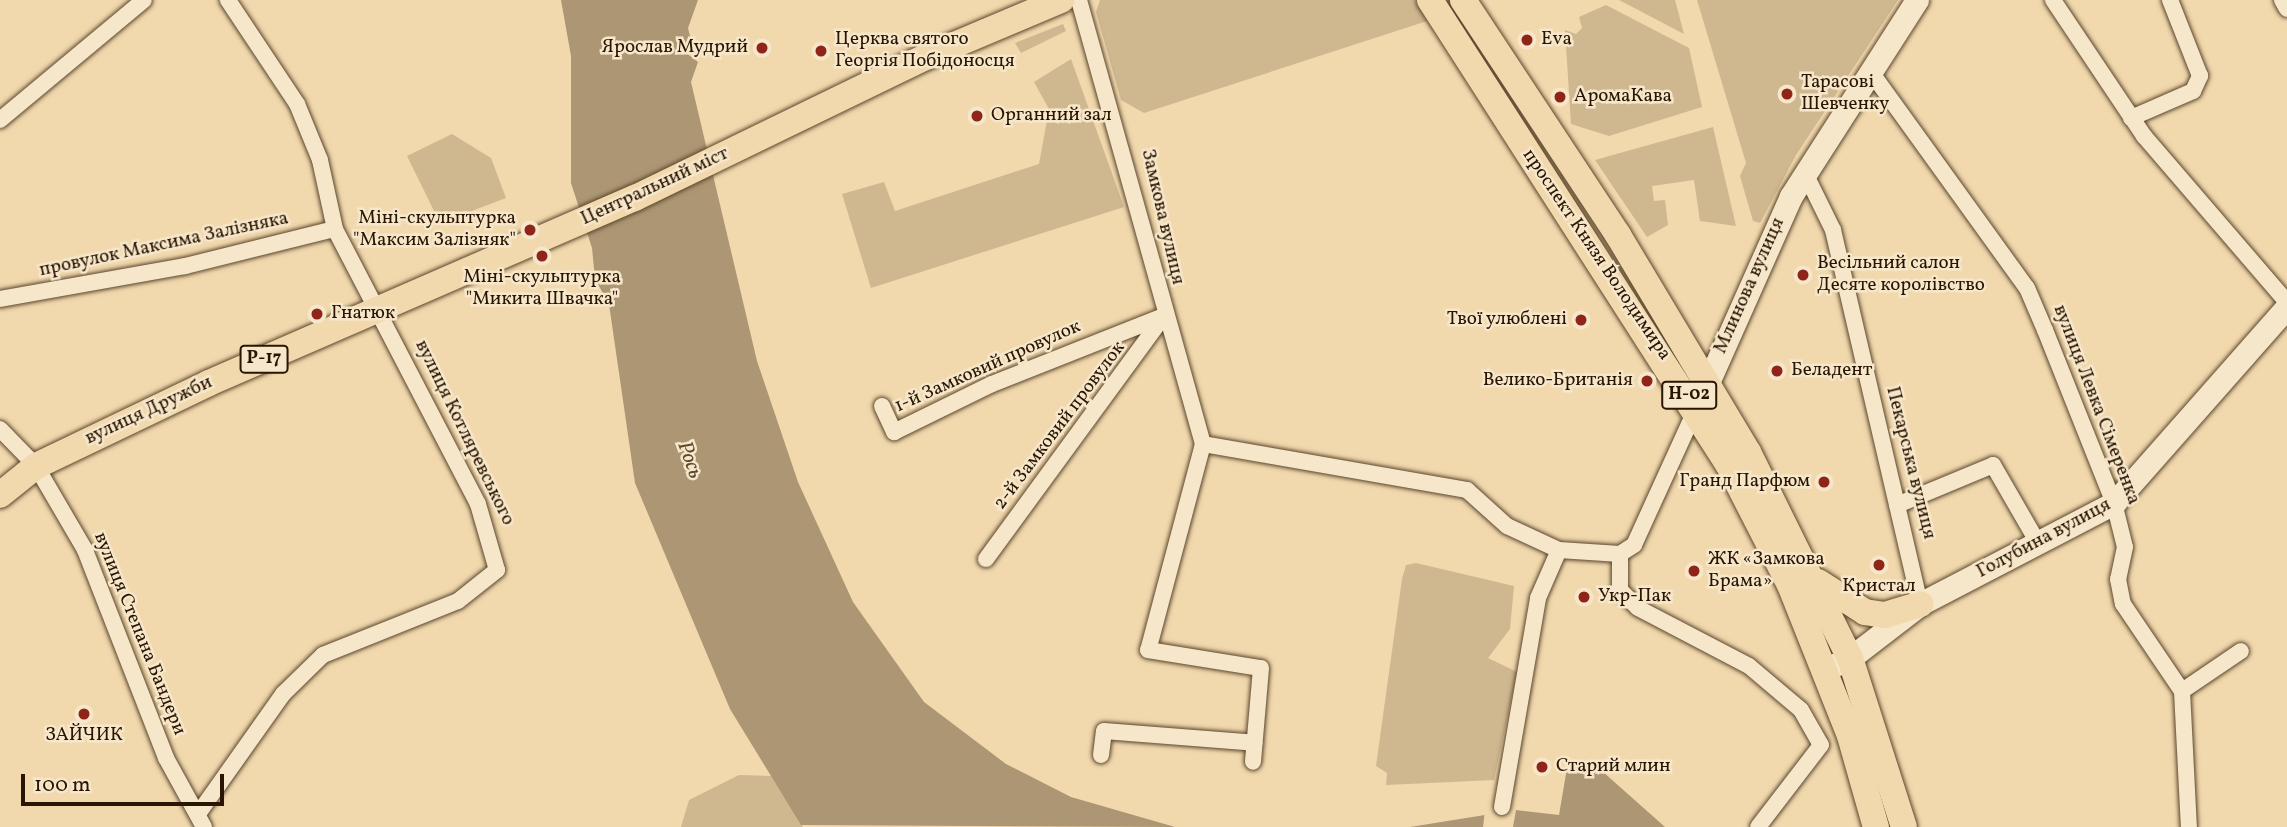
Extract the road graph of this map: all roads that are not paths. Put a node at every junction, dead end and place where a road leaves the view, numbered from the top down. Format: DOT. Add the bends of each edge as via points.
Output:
graph roads {
  1 [pos="144,0"];
  2 [pos="228,0"];
  3 [pos="1061,0"];
  4 [pos="1079,0"];
  5 [pos="1430,0"];
  6 [pos="1463,0"];
  7 [pos="1917,0"];
  8 [pos="2053,0"];
  9 [pos="2170,0"];
  10 [pos="2282,0"];
  11 [pos="2287,9"];
  12 [pos="1871,72"];
  13 [pos="2131,118"];
  14 [pos="0,120"];
  15 [pos="1805,173"];
  16 [pos="335,229"];
  17 [pos="537,242"];
  18 [pos="0,299"];
  19 [pos="2287,305"];
  20 [pos="375,310"];
  21 [pos="1164,316"];
  22 [pos="1709,381"];
  23 [pos="883,406"];
  24 [pos="1697,407"];
  25 [pos="0,429"];
  26 [pos="1203,444"];
  27 [pos="36,466"];
  28 [pos="0,495"];
  29 [pos="2114,503"];
  30 [pos="1897,505"];
  31 [pos="2038,542"];
  32 [pos="1559,550"];
  33 [pos="1620,554"];
  34 [pos="986,559"];
  35 [pos="1810,573"];
  36 [pos="1920,604"];
  37 [pos="2241,651"];
  38 [pos="1850,658"];
  39 [pos="1824,670"];
  40 [pos="2182,691"];
  41 [pos="1255,743"];
  42 [pos="1101,755"];
  43 [pos="1253,762"];
  44 [pos="1502,807"];
  45 [pos="201,821"];
  46 [pos="1758,827"];
  47 [pos="1876,827"];
  48 [pos="1904,827"];
  49 [pos="2189,827"];
  1 -- 14 [label="street"];
  2 -- 16 [label="street, вулиця Котляревського" via="297,104 320,160"];
  3 -- 17 [label="main road, Центральний міст / Р-17"];
  4 -- 21 [label="street, Замкова вулиця" via="1121,136"];
  5 -- 24 [label="main road, проспект Князя Володимира / Н-02"];
  6 -- 22 [label="main road, проспект Князя Володимира / Н-02"];
  7 -- 12 [label="street, Млинова вулиця"];
  8 -- 13 [label="street"];
  9 -- 13 [label="street" via="2200,76 2193,91"];
  10 -- 11 [label="street"];
  12 -- 15 [label="street, Млинова вулиця"];
  12 -- 29 [label="street, вулиця Левка Сімеренка" via="2027,288"];
  13 -- 19 [label="street"];
  15 -- 22 [label="street, Млинова вулиця"];
  15 -- 30 [label="street, Пекарська вулиця" via="1833,230"];
  16 -- 18 [label="street, провулок Максима Залізняка" via="197,264"];
  16 -- 20 [label="street, вулиця Котляревського"];
  17 -- 20 [label="main road, вулиця Дружби / Р-17"];
  19 -- 29 [label="street, Голубина вулиця"];
  20 -- 27 [label="main road, вулиця Дружби / Р-17"];
  20 -- 45 [label="street, вулиця Котляревського" via="478,504 497,570 458,601 323,655 283,694"];
  21 -- 23 [label="street, 1-й Замковий провулок" via="992,384 894,432"];
  21 -- 26 [label="street, Замкова вулиця"];
  21 -- 34 [label="street, 2-й Замковий провулок"];
  22 -- 24 [label="street, Млинова вулиця"];
  22 -- 35 [label="main road, проспект Князя Володимира / Н-02"];
  24 -- 33 [label="street, Млинова вулиця" via="1634,545"];
  24 -- 39 [label="main road, проспект Князя Володимира / Н-02" via="1790,585"];
  25 -- 27 [label="street, вулиця Степана Бандери"];
  26 -- 32 [label="street" via="1467,490 1507,526"];
  26 -- 41 [label="street" via="1148,650 1261,668"];
  27 -- 28 [label="main road, вулиця Дружби / Р-17"];
  27 -- 45 [label="street, вулиця Степана Бандери" via="85,550 166,758"];
  29 -- 31 [label="street, Голубина вулиця"];
  29 -- 40 [label="street, вулиця Левка Сімеренка" via="2125,547 2118,579 2123,604"];
  30 -- 31 [label="street" via="1993,465"];
  30 -- 36 [label="street, Пекарська вулиця"];
  31 -- 36 [label="street, Голубина вулиця"];
  32 -- 33 [label="street"];
  32 -- 44 [label="street" via="1538,598"];
  33 -- 46 [label="street" via="1620,590 1638,608 1749,666 1801,710 1821,745"];
  35 -- 36 [label="main road" via="1846,604 1865,612 1885,615"];
  35 -- 38 [label="main road, проспект Князя Володимира / Н-02"];
  36 -- 38 [label="street, Голубина вулиця"];
  37 -- 40 [label="street"];
  38 -- 39 [label="street, Голубина вулиця"];
  38 -- 48 [label="main road, проспект Князя Володимира / Н-02"];
  39 -- 47 [label="main road, проспект Князя Володимира / Н-02"];
  40 -- 49 [label="street"];
  41 -- 42 [label="street" via="1104,731"];
  41 -- 43 [label="street"];
}
